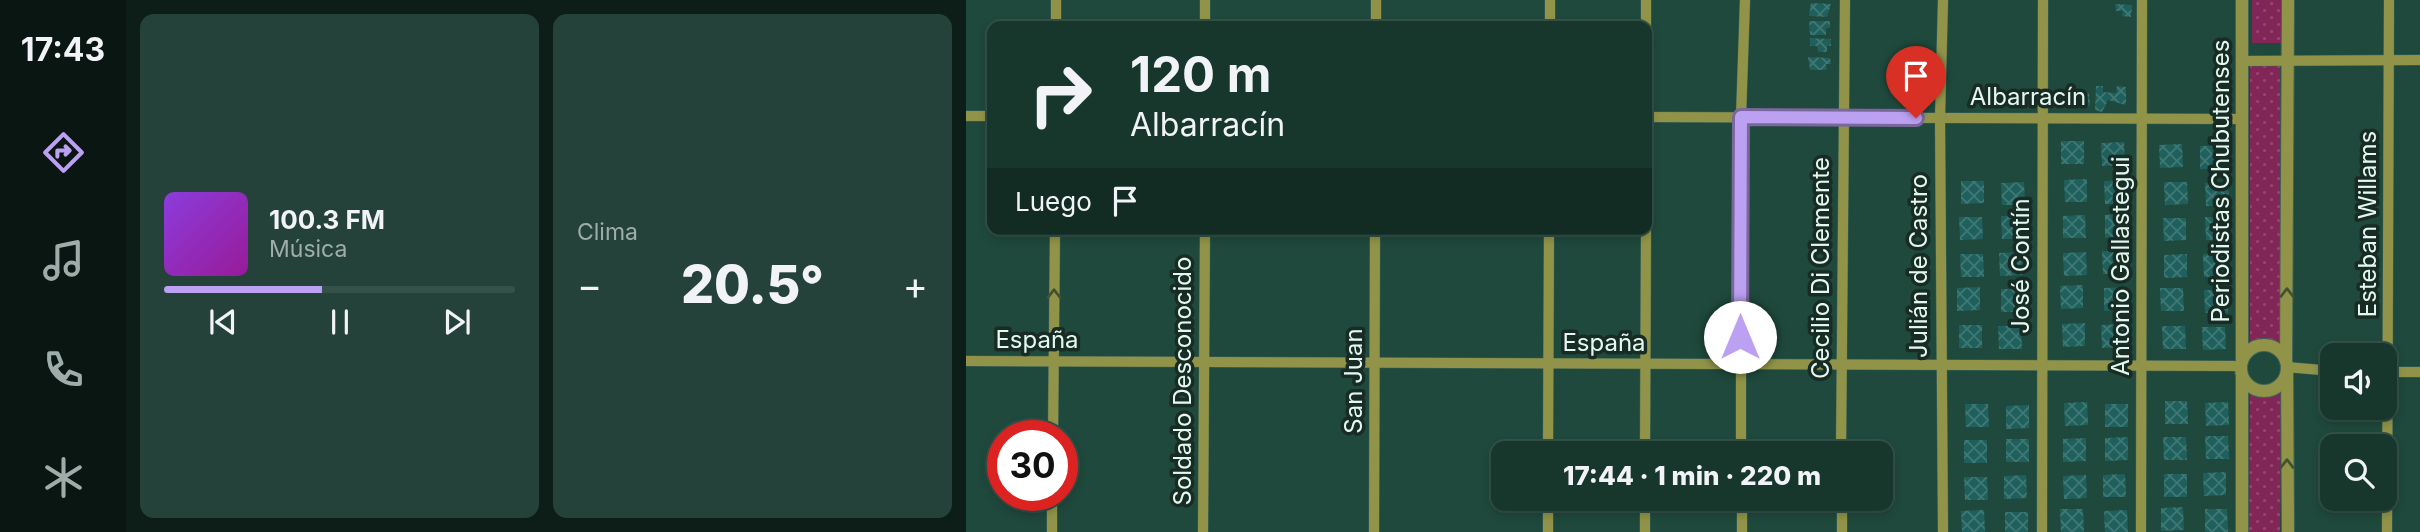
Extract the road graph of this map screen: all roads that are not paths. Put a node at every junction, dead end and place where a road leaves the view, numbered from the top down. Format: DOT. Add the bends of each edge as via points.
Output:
graph roads {
  1 [pos="1056,0"];
  2 [pos="1205,0"];
  3 [pos="1376,0"];
  4 [pos="1550,0"];
  5 [pos="1646,0"];
  6 [pos="1745,0"];
  7 [pos="1845,0"];
  8 [pos="1943,0"];
  9 [pos="2043,0"];
  10 [pos="2142,0"];
  11 [pos="2242,0"];
  12 [pos="2288,0"];
  13 [pos="2389,0"];
  14 [pos="1056,21"];
  15 [pos="1205,21"];
  16 [pos="1376,21"];
  17 [pos="1550,21"];
  18 [pos="1646,21"];
  19 [pos="2241,61"];
  20 [pos="2389,61"];
  21 [pos="2420,61"];
  22 [pos="2288,62"];
  23 [pos="966,116"];
  24 [pos="987,116"];
  25 [pos="1652,117"];
  26 [pos="1741,117"];
  27 [pos="1843,118"];
  28 [pos="1940,118"];
  29 [pos="2042,118"];
  30 [pos="2142,118"];
  31 [pos="2241,118"];
  32 [pos="1055,235"];
  33 [pos="1205,235"];
  34 [pos="1376,235"];
  35 [pos="1549,235"];
  36 [pos="1646,235"];
  37 [pos="2387,343"];
  38 [pos="966,361"];
  39 [pos="1054,362"];
  40 [pos="1205,362"];
  41 [pos="1375,363"];
  42 [pos="1549,364"];
  43 [pos="1645,364"];
  44 [pos="1739,364"];
  45 [pos="1841,365"];
  46 [pos="1940,365"];
  47 [pos="2286,365"];
  48 [pos="2041,366"];
  49 [pos="2142,366"];
  50 [pos="2242,368"];
  51 [pos="2320,369"];
  52 [pos="2397,372"];
  53 [pos="2420,372"];
  54 [pos="1053,420"];
  55 [pos="2387,420"];
  56 [pos="1548,441"];
  57 [pos="1645,441"];
  58 [pos="1741,441"];
  59 [pos="1841,441"];
  60 [pos="1052,511"];
  61 [pos="1548,511"];
  62 [pos="1645,511"];
  63 [pos="1742,511"];
  64 [pos="1842,511"];
  65 [pos="1052,532"];
  66 [pos="1203,532"];
  67 [pos="1374,532"];
  68 [pos="1548,532"];
  69 [pos="1645,532"];
  70 [pos="1742,532"];
  71 [pos="1842,532"];
  72 [pos="1942,532"];
  73 [pos="2042,532"];
  74 [pos="2141,532"];
  75 [pos="2242,532"];
  76 [pos="2288,532"];
  77 [pos="2387,532"];
  1 -- 14 [label="street"];
  2 -- 15 [label="street"];
  3 -- 16 [label="street"];
  4 -- 17 [label="street"];
  5 -- 18 [label="street"];
  6 -- 26 [label="street"];
  7 -- 27 [label="street, Cecilio Di Clemente"];
  8 -- 28 [label="street, Julián de Castro"];
  9 -- 29 [label="street, José Contín"];
  10 -- 30 [label="street, Antonio Gallastegui"];
  11 -- 19 [label="street, Periodistas Chubutenses"];
  12 -- 22 [label="street"];
  13 -- 20 [label="street, Esteban Willams"];
  19 -- 22 [label="street"];
  19 -- 31 [label="street, Periodistas Chubutenses"];
  20 -- 21 [label="street"];
  20 -- 22 [label="street"];
  20 -- 37 [label="street, Esteban Willams"];
  47 -- 22 [label="street, one-way"];
  23 -- 24 [label="street"];
  25 -- 26 [label="street, Albarracín"];
  26 -- 27 [label="street, Albarracín"];
  26 -- 44 [label="street"];
  27 -- 28 [label="street, Albarracín"];
  27 -- 45 [label="street, Cecilio Di Clemente"];
  28 -- 29 [label="street, Albarracín"];
  28 -- 46 [label="street, Julián de Castro"];
  29 -- 30 [label="street, Albarracín"];
  29 -- 48 [label="street, José Contín"];
  30 -- 31 [label="street, Albarracín"];
  30 -- 49 [label="street, Antonio Gallastegui"];
  31 -- 50 [label="street, Periodistas Chubutenses"];
  39 -- 32 [label="street, one-way"];
  33 -- 40 [label="street, Soldado Desconocido"];
  34 -- 41 [label="street, San Juan"];
  35 -- 42 [label="street"];
  36 -- 43 [label="street"];
  38 -- 39 [label="street, España"];
  39 -- 40 [label="street, España"];
  39 -- 54 [label="street"];
  40 -- 41 [label="street, España"];
  40 -- 66 [label="street, Soldado Desconocido"];
  41 -- 42 [label="street, España"];
  41 -- 67 [label="street, San Juan"];
  42 -- 43 [label="street, España"];
  42 -- 56 [label="street"];
  43 -- 44 [label="street, España"];
  43 -- 57 [label="street"];
  44 -- 45 [label="street, España"];
  44 -- 58 [label="street"];
  45 -- 46 [label="street, España"];
  45 -- 59 [label="street, Cecilio Di Clemente"];
  46 -- 48 [label="street, España"];
  46 -- 72 [label="street, Julián de Castro"];
  47 -- 50 [label="street" via="2277,349 2263,345 2250,349"];
  47 -- 50 [label="street" via="2281,383 2268,390 2252,388"];
  47 -- 51 [label="street"];
  76 -- 47 [label="street, one-way"];
  48 -- 49 [label="street, España"];
  48 -- 73 [label="street, José Contín"];
  49 -- 50 [label="street, España"];
  49 -- 74 [label="street, Antonio Gallastegui"];
  50 -- 75 [label="street, Periodistas Chubutenses"];
  52 -- 53 [label="street"];
  55 -- 77 [label="street, Esteban Willams"];
  60 -- 65 [label="street"];
  61 -- 68 [label="street"];
  62 -- 69 [label="street"];
  63 -- 70 [label="street"];
  64 -- 71 [label="street"];
}
